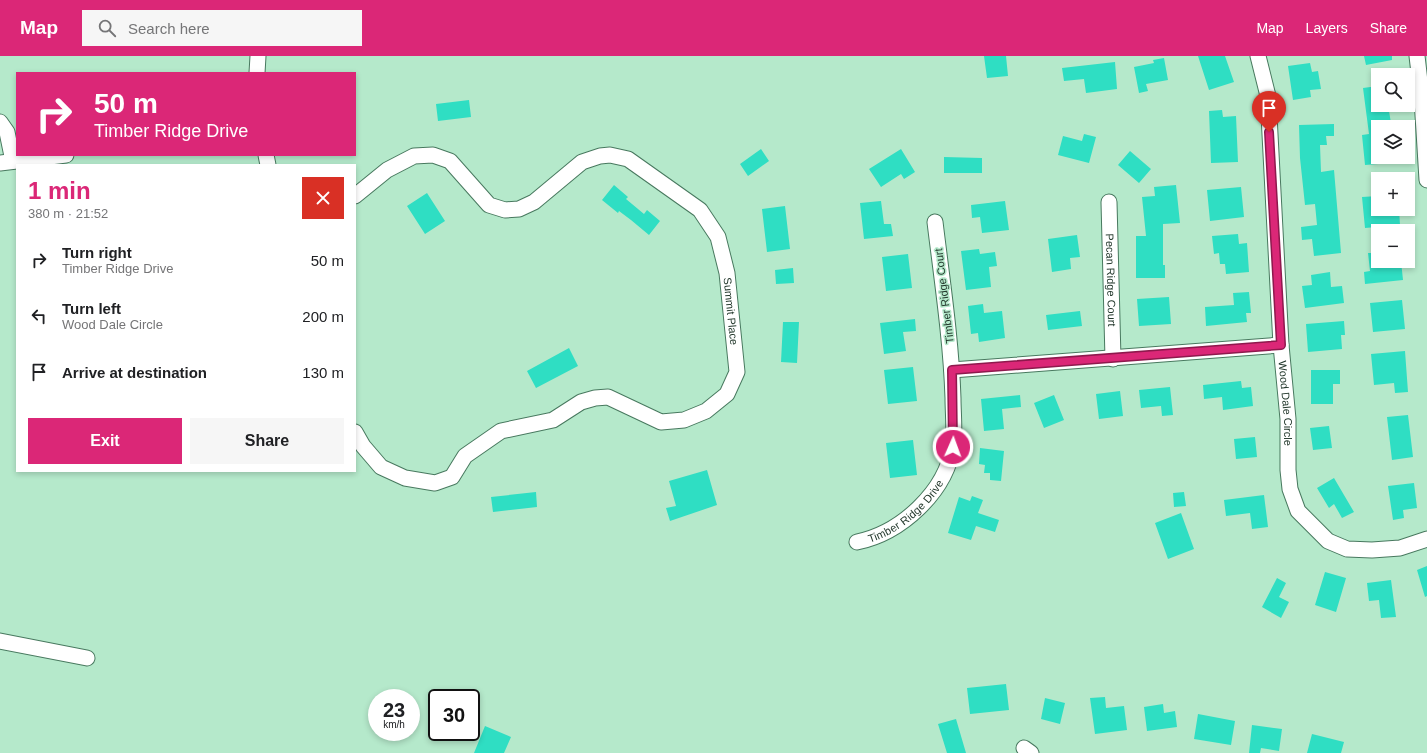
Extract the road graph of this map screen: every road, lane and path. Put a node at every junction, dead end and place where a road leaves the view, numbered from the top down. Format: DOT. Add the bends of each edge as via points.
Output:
graph roads {
  1 [pos="258,56"];
  2 [pos="1258,56"];
  3 [pos="1417,56"];
  4 [pos="257,72"];
  5 [pos="0,122"];
  6 [pos="58,156"];
  7 [pos="7,162"];
  8 [pos="1427,180"];
  9 [pos="356,195"];
  10 [pos="1109,202"];
  11 [pos="935,222"];
  12 [pos="1281,345"];
  13 [pos="1113,359"];
  14 [pos="952,370"];
  15 [pos="356,434"];
  16 [pos="1427,539"];
  17 [pos="857,542"];
  18 [pos="0,641"];
  19 [pos="87,658"];
  1 -- 4 [label="street"];
  2 -- 12 [label="street, Wood Dale Circle" via="1268,96"];
  3 -- 8 [label="street"];
  5 -- 7 [label="street" via="7,132"];
  6 -- 7 [label="street"];
  9 -- 15 [label="street, Summit Place" via="388,170 414,156 433,155 450,161 489,205 505,210 519,209 534,202 582,162 610,155 628,159 700,210 718,237 727,273 737,372 727,394 706,411 684,420 661,422 608,398 595,398 581,402 553,420 501,431 465,456 452,477 434,483 405,478 381,467"];
  10 -- 13 [label="street, Pecan Ridge Court"];
  11 -- 14 [label="street, Timber Ridge Court"];
  12 -- 13 [label="street"];
  12 -- 16 [label="street, Wood Dale Circle" via="1288,419 1289,484 1298,511 1328,541 1347,549 1400,548"];
  13 -- 14 [label="street"];
  14 -- 17 [label="street, Timber Ridge Drive" via="953,447 944,474 932,495 910,516 887,531"];
  18 -- 19 [label="street"];
}
